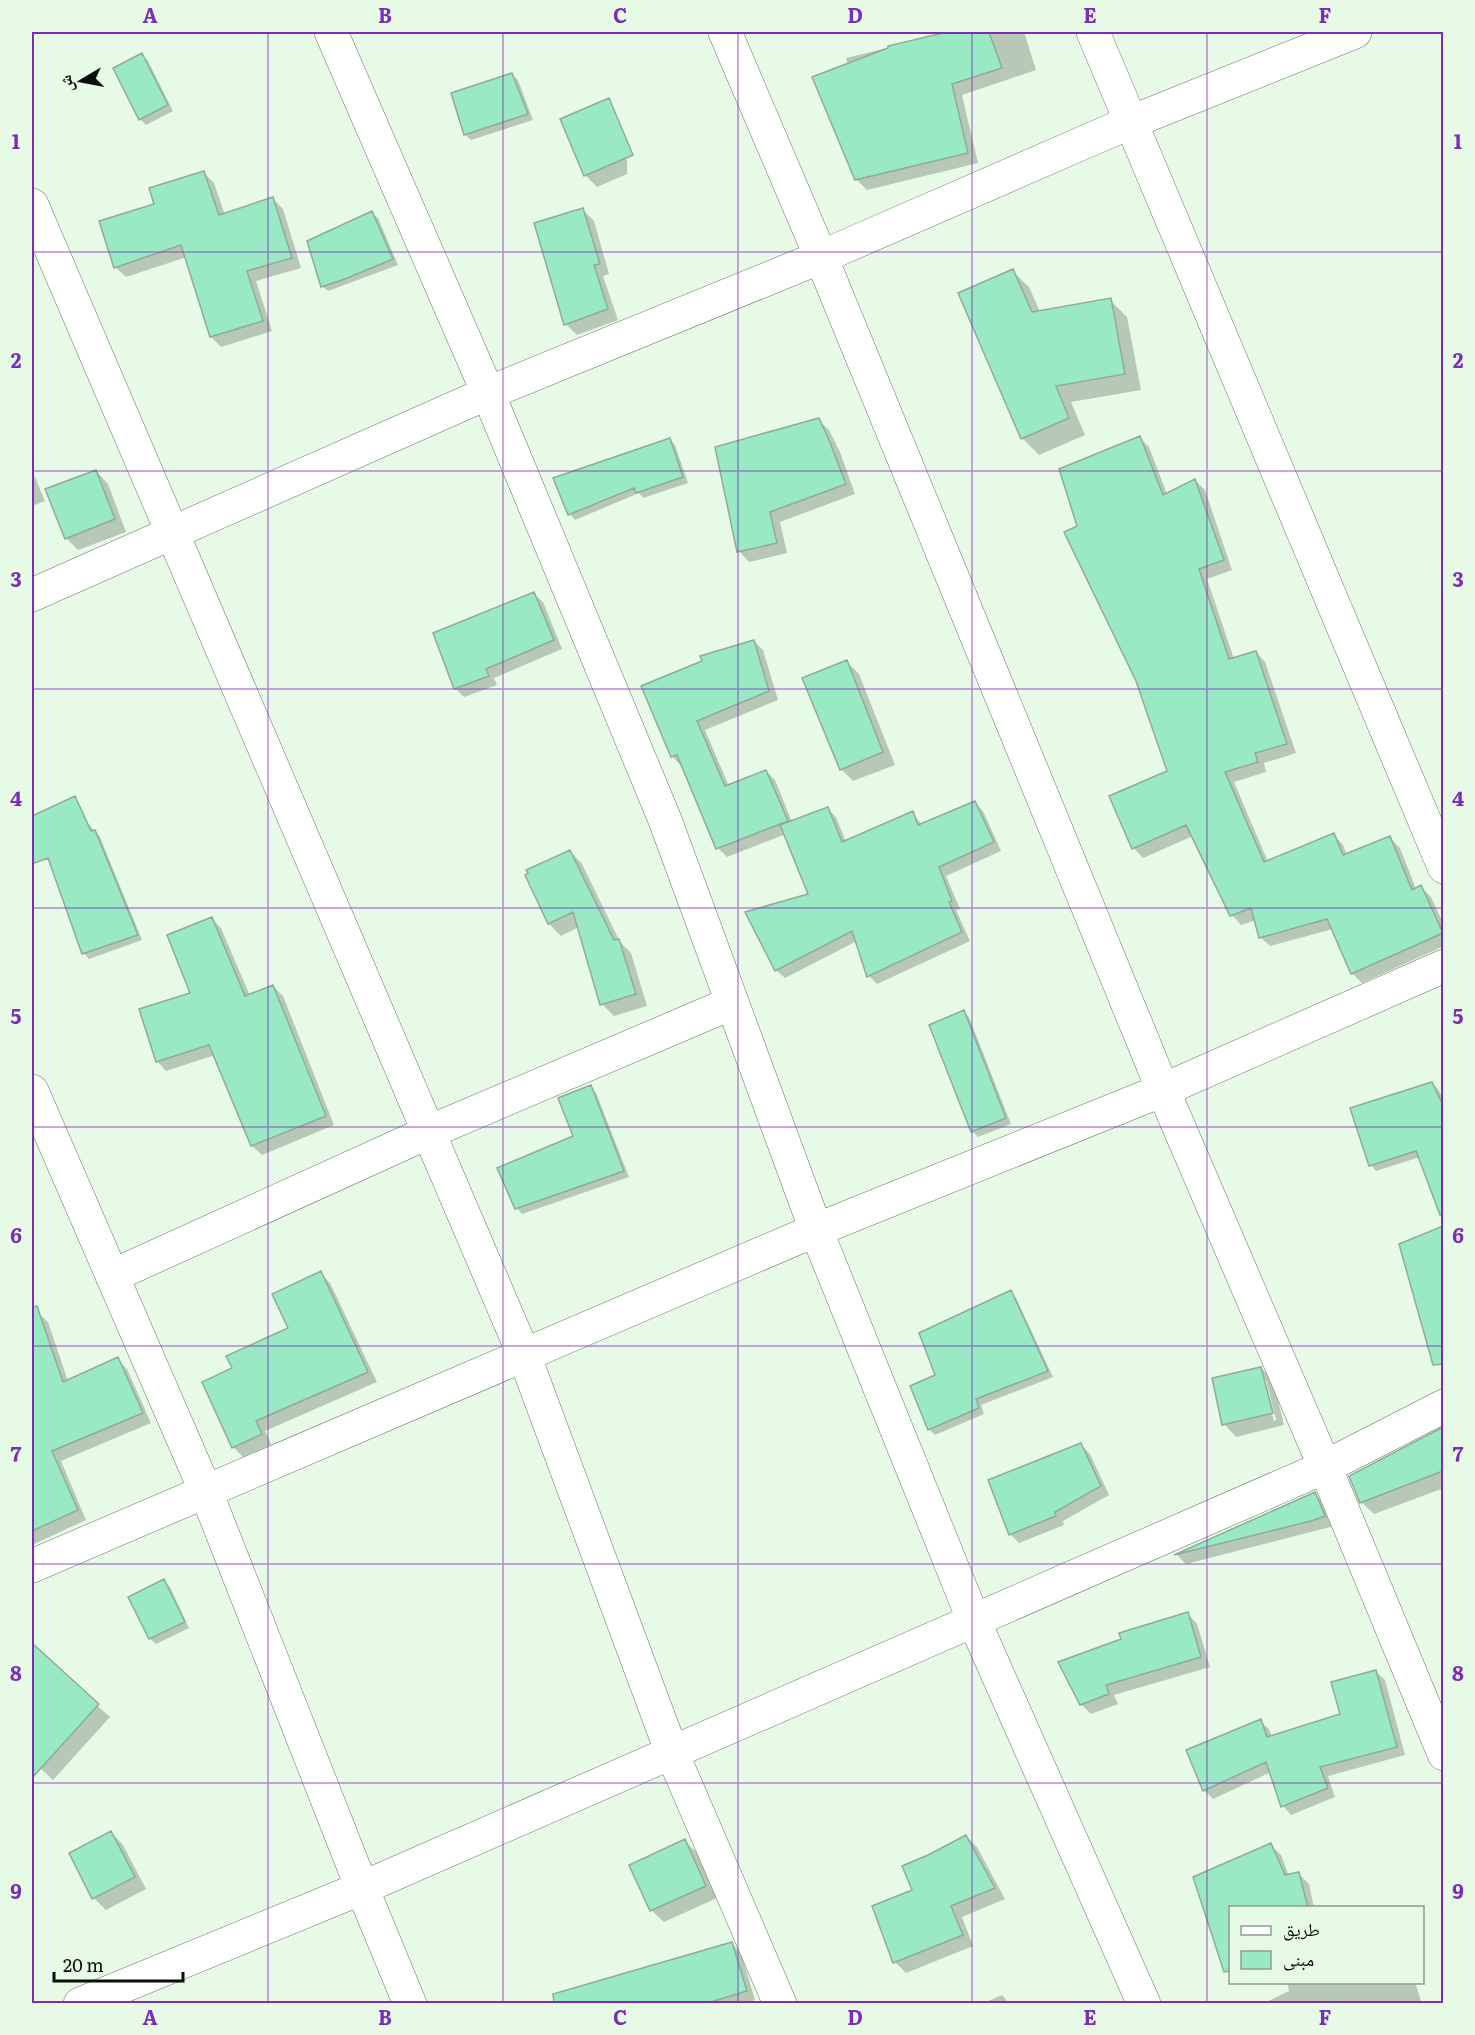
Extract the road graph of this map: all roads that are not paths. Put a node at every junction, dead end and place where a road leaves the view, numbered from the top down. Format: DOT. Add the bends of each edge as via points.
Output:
graph roads {
  1 [pos="331,32"];
  2 [pos="725,32"];
  3 [pos="1093,32"];
  4 [pos="1355,32"];
  5 [pos="1131,122"];
  6 [pos="32,205"];
  7 [pos="821,257"];
  8 [pos="488,393"];
  9 [pos="173,533"];
  10 [pos="32,595"];
  11 [pos="1443,867"];
  12 [pos="1443,966"];
  13 [pos="732,1003"];
  14 [pos="1162,1090"];
  15 [pos="32,1091"];
  16 [pos="429,1132"];
  17 [pos="816,1230"];
  18 [pos="112,1276"];
  19 [pos="524,1355"];
  20 [pos="1443,1406"];
  21 [pos="1325,1467"];
  22 [pos="206,1492"];
  23 [pos="32,1566"];
  24 [pos="974,1621"];
  25 [pos="672,1753"];
  26 [pos="1443,1754"];
  27 [pos="362,1888"];
  28 [pos="80,2004"];
  29 [pos="410,2004"];
  30 [pos="780,2004"];
  31 [pos="1144,2004"];
  1 -- 8 [label="street"];
  2 -- 7 [label="street"];
  3 -- 5 [label="street"];
  4 -- 5 [label="street"];
  5 -- 7 [label="street"];
  5 -- 11 [label="street"];
  6 -- 9 [label="street"];
  7 -- 8 [label="street"];
  7 -- 14 [label="street"];
  8 -- 9 [label="street"];
  8 -- 13 [label="street" via="665,820"];
  9 -- 10 [label="street"];
  9 -- 16 [label="street"];
  12 -- 14 [label="street"];
  13 -- 16 [label="street"];
  13 -- 17 [label="street"];
  14 -- 17 [label="street"];
  14 -- 21 [label="street"];
  15 -- 18 [label="street"];
  16 -- 18 [label="street"];
  16 -- 19 [label="street"];
  17 -- 19 [label="street"];
  17 -- 24 [label="street"];
  18 -- 22 [label="street"];
  19 -- 22 [label="street"];
  19 -- 25 [label="street"];
  20 -- 21 [label="street"];
  21 -- 24 [label="street"];
  21 -- 26 [label="street"];
  22 -- 23 [label="street"];
  22 -- 27 [label="street"];
  24 -- 25 [label="street"];
  24 -- 31 [label="street"];
  25 -- 27 [label="street"];
  25 -- 30 [label="street"];
  27 -- 28 [label="street"];
  27 -- 29 [label="street"];
}
